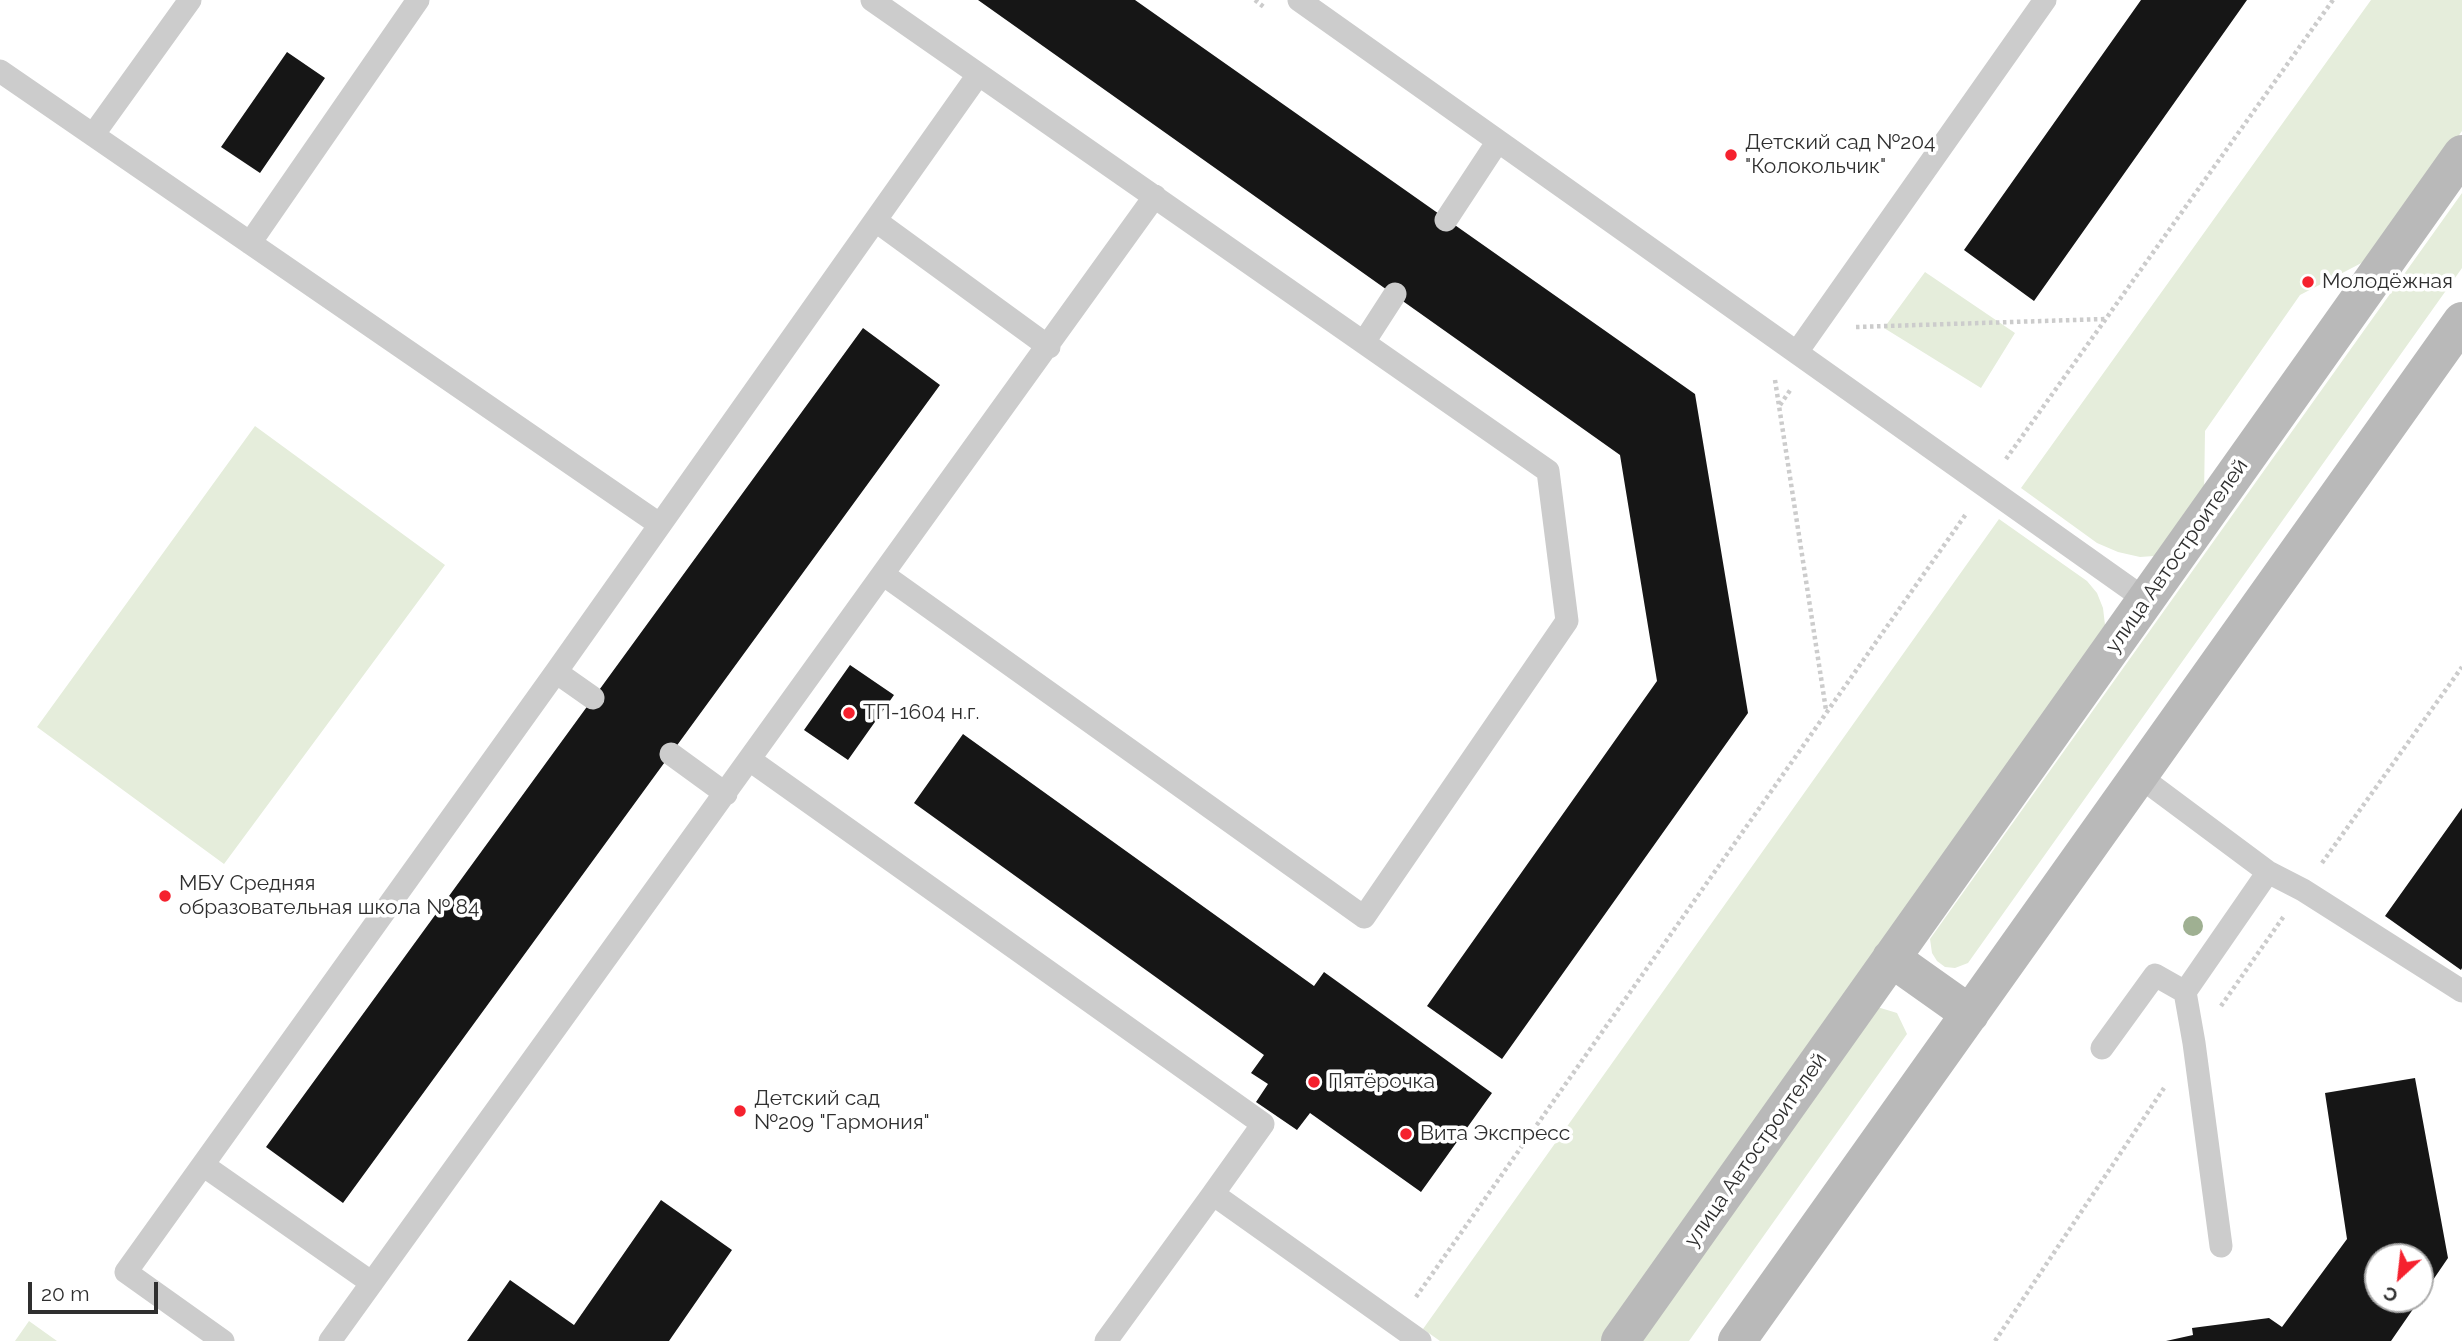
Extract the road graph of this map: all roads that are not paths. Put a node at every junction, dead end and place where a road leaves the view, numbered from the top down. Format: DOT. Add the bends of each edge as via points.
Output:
graph roads {
  1 [pos="190,0"];
  2 [pos="418,0"];
  3 [pos="872,0"];
  4 [pos="1299,0"];
  5 [pos="2045,0"];
  6 [pos="0,71"];
  7 [pos="978,75"];
  8 [pos="93,135"];
  9 [pos="1497,141"];
  10 [pos="2462,154"];
  11 [pos="1155,196"];
  12 [pos="1446,220"];
  13 [pos="876,221"];
  14 [pos="250,243"];
  15 [pos="1395,294"];
  16 [pos="2462,321"];
  17 [pos="1364,342"];
  18 [pos="1049,347"];
  19 [pos="1797,352"];
  20 [pos="659,524"];
  21 [pos="884,575"];
  22 [pos="2146,600"];
  23 [pos="556,672"];
  24 [pos="593,698"];
  25 [pos="671,754"];
  26 [pos="750,760"];
  27 [pos="2138,776"];
  28 [pos="726,794"];
  29 [pos="2268,872"];
  30 [pos="1891,958"];
  31 [pos="2462,990"];
  32 [pos="2185,992"];
  33 [pos="1969,1014"];
  34 [pos="2102,1048"];
  35 [pos="203,1165"];
  36 [pos="1213,1194"];
  37 [pos="2221,1246"];
  38 [pos="372,1283"];
  39 [pos="223,1341"];
  40 [pos="330,1341"];
  41 [pos="1106,1341"];
  42 [pos="1420,1341"];
  43 [pos="1620,1341"];
  44 [pos="1737,1341"];
  1 -- 8 [label="lane"];
  2 -- 14 [label="lane"];
  3 -- 7 [label="lane"];
  4 -- 9 [label="lane"];
  5 -- 19 [label="lane"];
  6 -- 8 [label="lane"];
  7 -- 11 [label="lane"];
  7 -- 13 [label="lane"];
  8 -- 14 [label="lane"];
  9 -- 12 [label="lane"];
  9 -- 19 [label="lane"];
  10 -- 22 [label="main road, улица Автостроителей"];
  11 -- 17 [label="lane"];
  11 -- 18 [label="lane"];
  13 -- 18 [label="lane"];
  13 -- 20 [label="lane"];
  14 -- 20 [label="lane"];
  15 -- 17 [label="lane"];
  16 -- 27 [label="main road"];
  17 -- 21 [label="lane" via="1548,471 1567,621 1364,917"];
  18 -- 21 [label="lane"];
  19 -- 22 [label="lane"];
  20 -- 23 [label="lane"];
  21 -- 26 [label="lane"];
  22 -- 30 [label="main road, улица Автостроителей"];
  23 -- 24 [label="lane"];
  23 -- 35 [label="lane"];
  25 -- 28 [label="lane"];
  26 -- 28 [label="lane"];
  26 -- 36 [label="lane" via="1262,1124"];
  27 -- 29 [label="lane"];
  27 -- 33 [label="main road"];
  28 -- 38 [label="lane"];
  29 -- 31 [label="lane"];
  29 -- 32 [label="lane"];
  30 -- 33 [label="main road"];
  30 -- 43 [label="main road, улица Автостроителей"];
  32 -- 34 [label="lane" via="2155,975"];
  32 -- 37 [label="lane"];
  33 -- 44 [label="main road"];
  35 -- 38 [label="lane"];
  35 -- 39 [label="lane" via="126,1272"];
  36 -- 41 [label="lane"];
  36 -- 42 [label="lane"];
  38 -- 40 [label="lane"];
}
